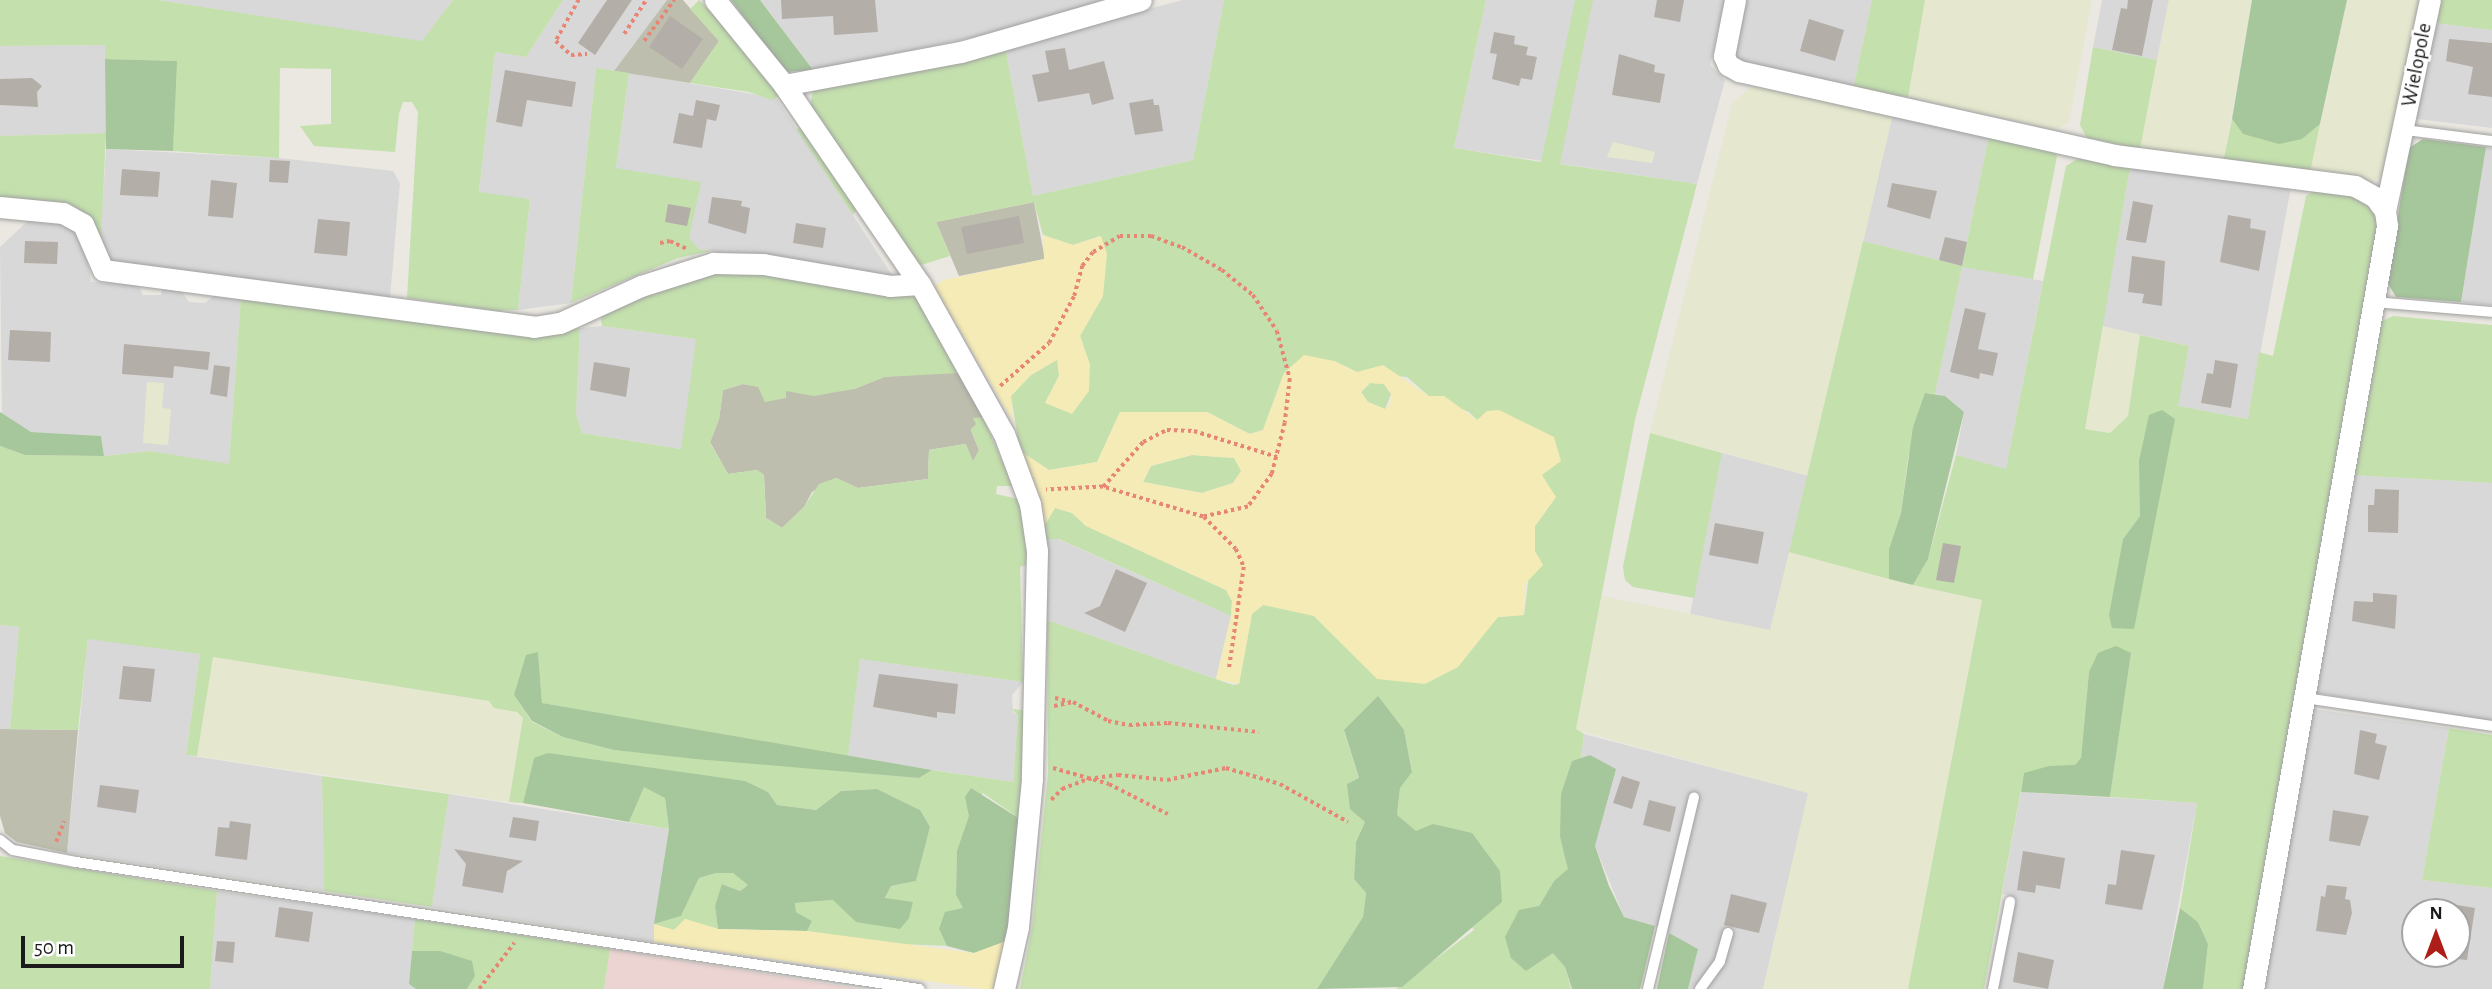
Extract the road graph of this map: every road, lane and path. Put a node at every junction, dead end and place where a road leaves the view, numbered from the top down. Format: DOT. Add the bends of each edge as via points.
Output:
graph roads {
  1 [pos="579,0"];
  2 [pos="646,0"];
  3 [pos="674,0"];
  4 [pos="715,0"];
  5 [pos="1141,0"];
  6 [pos="1735,0"];
  7 [pos="2430,0"];
  8 [pos="624,34"];
  9 [pos="645,41"];
  10 [pos="587,54"];
  11 [pos="784,85"];
  12 [pos="2405,130"];
  13 [pos="2492,141"];
  14 [pos="0,207"];
  15 [pos="2385,211"];
  16 [pos="920,284"];
  17 [pos="2374,302"];
  18 [pos="2492,312"];
  19 [pos="984,397"];
  20 [pos="1276,457"];
  21 [pos="1103,487"];
  22 [pos="1026,492"];
  23 [pos="1203,517"];
  24 [pos="1229,670"];
  25 [pos="2305,698"];
  26 [pos="1033,722"];
  27 [pos="2492,726"];
  28 [pos="1259,732"];
  29 [pos="1032,758"];
  30 [pos="1088,779"];
  31 [pos="1695,797"];
  32 [pos="1168,814"];
  33 [pos="1348,822"];
  34 [pos="1028,823"];
  35 [pos="0,840"];
  36 [pos="2010,902"];
  37 [pos="534,932"];
  38 [pos="1728,933"];
  39 [pos="479,989"];
  40 [pos="919,989"];
  41 [pos="1004,989"];
  42 [pos="1648,989"];
  43 [pos="1700,989"];
  44 [pos="1993,989"];
  45 [pos="2253,989"];
  1 -- 10 [label="path" via="556,41 571,55"];
  2 -- 8 [label="path"];
  3 -- 9 [label="path"];
  4 -- 11 [label="street"];
  5 -- 11 [label="street" via="961,52"];
  6 -- 15 [label="street" via="1724,56 1728,65 1739,71 2115,155 2355,186 2375,197"];
  7 -- 12 [label="street, Wielopole"];
  11 -- 16 [label="street"];
  12 -- 13 [label="lane, Wielopole"];
  12 -- 15 [label="street, Wielopole"];
  14 -- 16 [label="street" via="63,213 83,224 103,270 534,327 561,323 641,286 713,263 763,264 890,286"];
  15 -- 17 [label="street, Wielopole"];
  16 -- 19 [label="street"];
  17 -- 18 [label="lane"];
  17 -- 25 [label="street, Wielopole"];
  19 -- 20 [label="path" via="1049,343 1074,296 1082,266 1093,252 1120,236 1151,236 1222,270 1252,295 1278,331 1290,379"];
  19 -- 22 [label="street"];
  20 -- 21 [label="path" via="1194,431 1167,430 1143,442"];
  20 -- 23 [label="path" via="1272,474 1248,507"];
  21 -- 22 [label="path"];
  21 -- 23 [label="path"];
  22 -- 26 [label="street" via="1037,551"];
  23 -- 24 [label="path" via="1236,549 1244,567"];
  25 -- 27 [label="lane"];
  25 -- 45 [label="street, Wielopole"];
  26 -- 28 [label="path" via="1052,707 1073,702 1108,721 1129,725 1168,723"];
  26 -- 29 [label="street"];
  29 -- 30 [label="path"];
  29 -- 34 [label="street"];
  30 -- 32 [label="path" via="1109,783"];
  30 -- 33 [label="path" via="1118,775 1167,780 1226,768 1250,771"];
  30 -- 34 [label="path" via="1062,789"];
  31 -- 42 [label="lane"];
  34 -- 41 [label="street" via="1018,927"];
  35 -- 37 [label="lane" via="13,850 76,862"];
  36 -- 44 [label="lane"];
  37 -- 39 [label="path" via="509,948"];
  37 -- 40 [label="lane"];
  38 -- 43 [label="lane" via="1720,961"];
}
